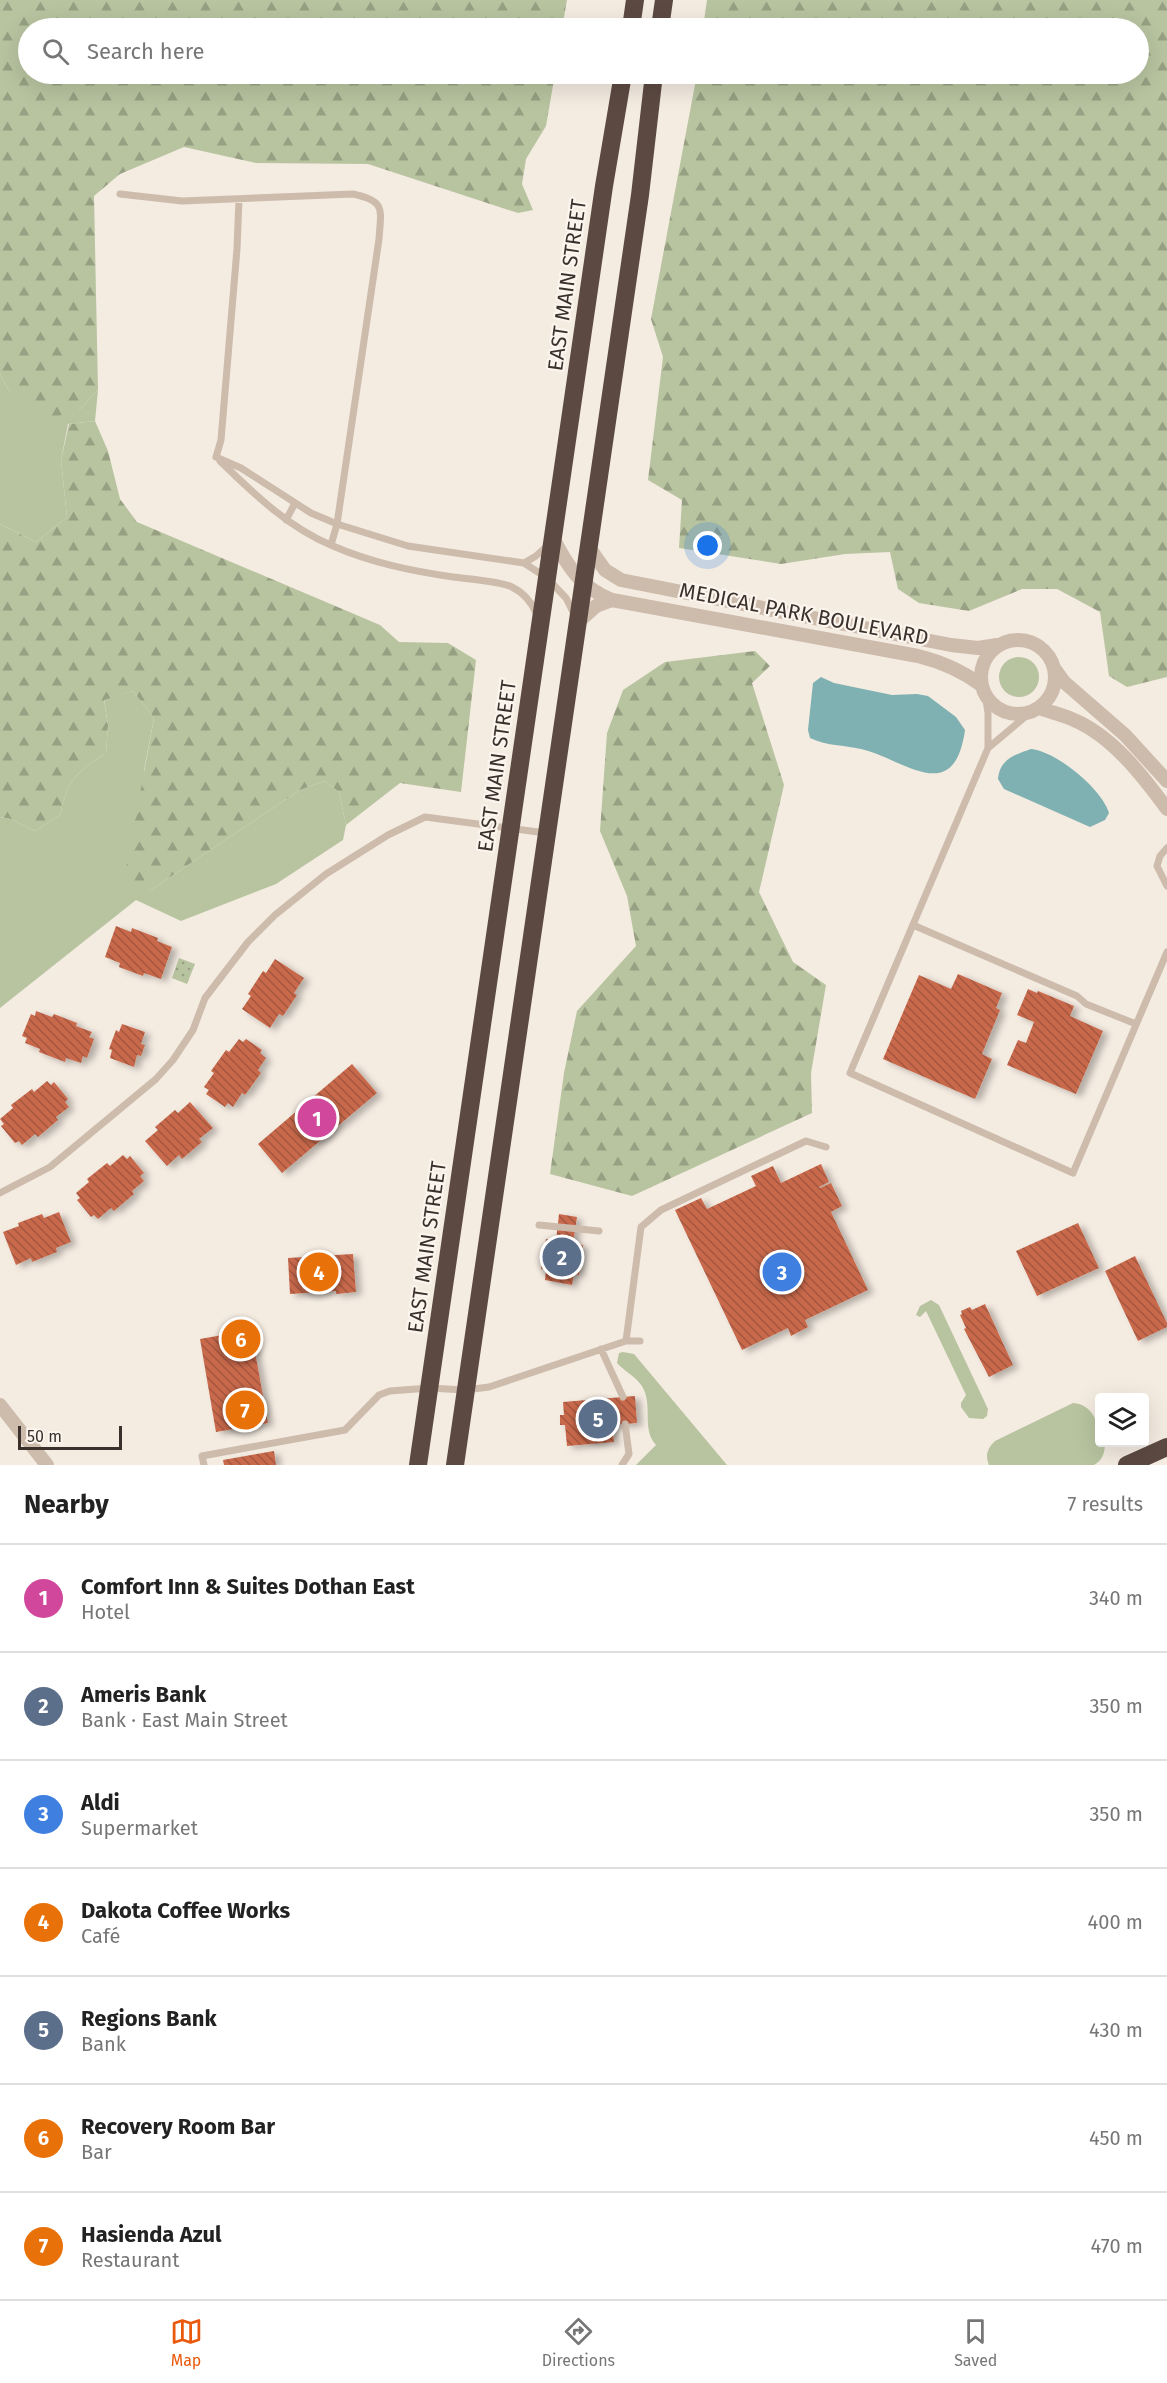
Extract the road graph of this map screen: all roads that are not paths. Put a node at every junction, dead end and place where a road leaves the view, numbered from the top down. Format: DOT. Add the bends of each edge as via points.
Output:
graph roads {
  1 [pos="635,0"];
  2 [pos="664,0"];
  3 [pos="632,18"];
  4 [pos="661,18"];
  5 [pos="621,84"];
  6 [pos="653,84"];
  7 [pos="120,194"];
  8 [pos="238,199"];
  9 [pos="216,458"];
  10 [pos="295,503"];
  11 [pos="286,520"];
  12 [pos="337,524"];
  13 [pos="553,538"];
  14 [pos="331,545"];
  15 [pos="588,546"];
  16 [pos="524,563"];
  17 [pos="547,578"];
  18 [pos="583,584"];
  19 [pos="612,600"];
  20 [pos="800,616"];
  21 [pos="540,622"];
  22 [pos="578,622"];
  23 [pos="797,633"];
  24 [pos="997,645"];
  25 [pos="1054,668"];
  26 [pos="983,689"];
  27 [pos="1035,710"];
  28 [pos="988,748"];
  29 [pos="1167,781"];
  30 [pos="1167,808"];
  31 [pos="511,828"];
  32 [pos="546,833"];
  33 [pos="1167,848"];
  34 [pos="1167,886"];
  35 [pos="913,925"];
  36 [pos="1167,952"];
  37 [pos="1136,1024"];
  38 [pos="826,1147"];
  39 [pos="0,1193"];
  40 [pos="539,1225"];
  41 [pos="599,1231"];
  42 [pos="626,1341"];
  43 [pos="640,1341"];
  44 [pos="601,1349"];
  45 [pos="429,1388"];
  46 [pos="465,1390"];
  47 [pos="623,1397"];
  48 [pos="0,1405"];
  49 [pos="625,1424"];
  50 [pos="1167,1447"];
  51 [pos="1134,1464"];
  52 [pos="47,1465"];
  53 [pos="204,1465"];
  54 [pos="418,1465"];
  55 [pos="455,1465"];
  56 [pos="622,1465"];
  1 -- 3 [label="highway"];
  2 -- 4 [label="highway"];
  5 -- 13 [label="highway, EAST MAIN STREET"];
  6 -- 15 [label="highway"];
  7 -- 8 [label="lane" via="166,200"];
  8 -- 9 [label="lane" via="222,428"];
  8 -- 12 [label="lane" via="353,194 378,203 379,239"];
  9 -- 10 [label="lane" via="241,468"];
  9 -- 11 [label="lane"];
  10 -- 11 [label="lane"];
  10 -- 12 [label="lane"];
  11 -- 14 [label="lane"];
  12 -- 14 [label="lane"];
  12 -- 16 [label="lane" via="408,546"];
  13 -- 16 [label="lane" via="545,549"];
  13 -- 17 [label="highway, EAST MAIN STREET"];
  13 -- 18 [label="street, MEDICAL PARK BOULEVARD" via="572,573"];
  14 -- 21 [label="lane" via="407,570 510,585 525,594"];
  15 -- 18 [label="highway"];
  15 -- 20 [label="street, MEDICAL PARK BOULEVARD" via="605,570 621,580"];
  16 -- 17 [label="lane"];
  17 -- 21 [label="highway, EAST MAIN STREET"];
  17 -- 22 [label="lane" via="566,598"];
  18 -- 19 [label="street, MEDICAL PARK BOULEVARD"];
  18 -- 22 [label="highway"];
  19 -- 22 [label="street" via="596,606"];
  19 -- 23 [label="street, MEDICAL PARK BOULEVARD"];
  20 -- 23 [label="lane"];
  20 -- 24 [label="street, MEDICAL PARK BOULEVARD" via="951,645"];
  21 -- 31 [label="highway, EAST MAIN STREET"];
  22 -- 32 [label="highway"];
  23 -- 26 [label="street, MEDICAL PARK BOULEVARD" via="943,662 965,673"];
  24 -- 25 [label="street" via="1014,639 1032,642 1046,652"];
  24 -- 26 [label="street" via="982,667"];
  25 -- 27 [label="street" via="1054,686 1046,702"];
  25 -- 29 [label="street"];
  26 -- 27 [label="street" via="989,701 1004,711 1013,714"];
  26 -- 28 [label="lane"];
  27 -- 28 [label="lane"];
  27 -- 30 [label="street" via="1075,720 1104,739 1131,764"];
  28 -- 35 [label="lane"];
  31 -- 32 [label="lane"];
  31 -- 39 [label="lane" via="425,817 326,874 248,942 205,998 193,1030 156,1078 50,1167"];
  31 -- 45 [label="highway, EAST MAIN STREET"];
  32 -- 46 [label="highway"];
  33 -- 34 [label="lane" via="1157,866"];
  35 -- 37 [label="lane"];
  35 -- 37 [label="lane" via="850,1073 1073,1173"];
  36 -- 37 [label="lane"];
  38 -- 42 [label="lane" via="806,1141 661,1210 641,1227"];
  40 -- 41 [label="lane"];
  42 -- 43 [label="lane"];
  42 -- 44 [label="lane"];
  44 -- 46 [label="lane" via="489,1387"];
  44 -- 47 [label="lane"];
  45 -- 46 [label="lane"];
  45 -- 53 [label="lane" via="379,1395 345,1430 202,1456"];
  45 -- 54 [label="highway, EAST MAIN STREET"];
  46 -- 55 [label="highway"];
  48 -- 52 [label="street"];
  49 -- 56 [label="lane" via="628,1454"];
  50 -- 51 [label="highway"];
}
